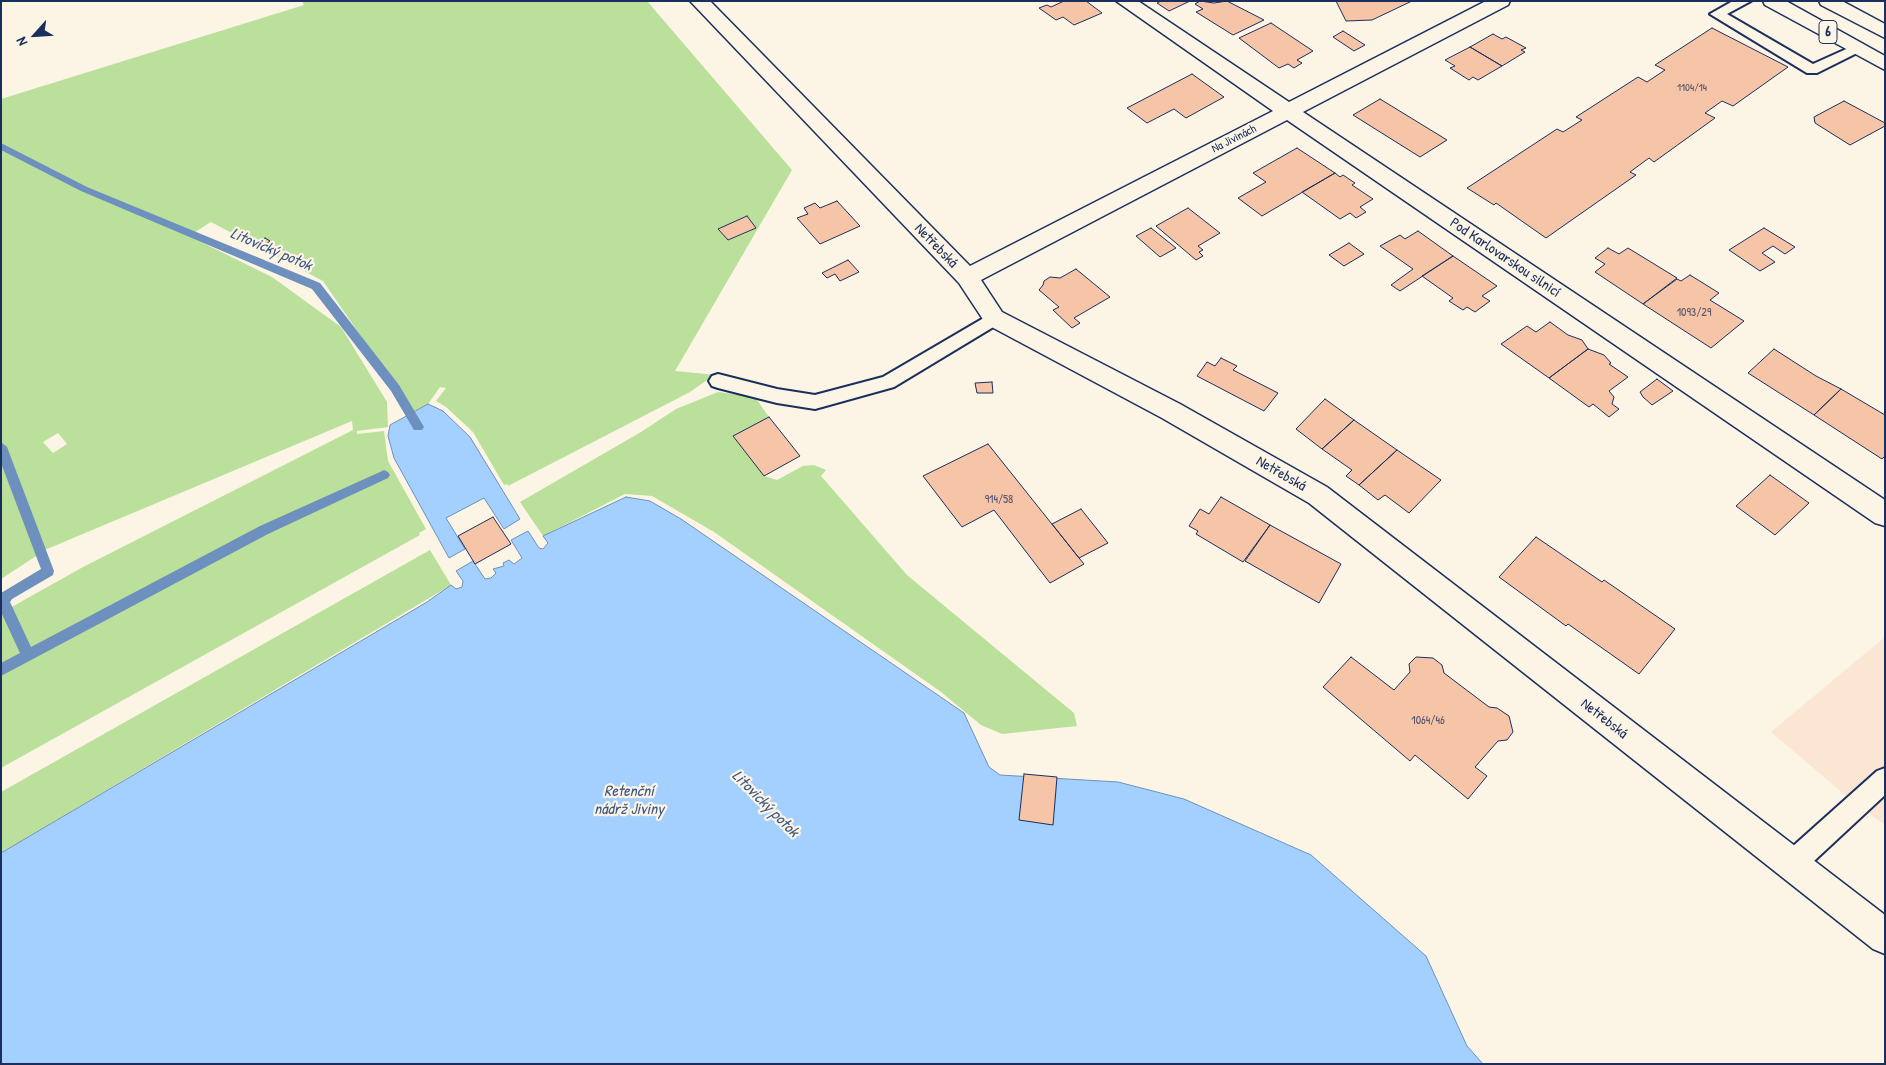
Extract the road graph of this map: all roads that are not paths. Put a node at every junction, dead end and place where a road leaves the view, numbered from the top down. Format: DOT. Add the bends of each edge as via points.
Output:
graph roads {
  1 [pos="699,1"];
  2 [pos="1126,1"];
  3 [pos="1501,1"];
  4 [pos="1744,1"];
  5 [pos="1772,1"];
  6 [pos="1828,1"];
  7 [pos="1885,32"];
  8 [pos="1858,48"];
  9 [pos="1885,64"];
  10 [pos="1288,111"];
  11 [pos="967,277"];
  12 [pos="994,318"];
  13 [pos="718,381"];
  14 [pos="1885,515"];
  15 [pos="1885,779"];
  16 [pos="1791,865"];
  17 [pos="1885,937"];
  1 -- 11 [label="street, Netřebská"];
  2 -- 10 [label="street, Pod Karlovarskou silnicí"];
  3 -- 10 [label="street, Na Jivinách"];
  4 -- 8 [label="lane" via="1717,14 1812,70"];
  5 -- 8 [label="street, 6"];
  6 -- 7 [label="street, 6"];
  8 -- 9 [label="street, 6"];
  10 -- 11 [label="street, Na Jivinách"];
  10 -- 14 [label="street, Pod Karlovarskou silnicí"];
  11 -- 12 [label="street, Netřebská"];
  12 -- 13 [label="lane" via="888,382 815,402"];
  12 -- 16 [label="street, Netřebská" via="1171,411 1318,495"];
  15 -- 16 [label="lane"];
  16 -- 17 [label="street, Netřebská"];
}
